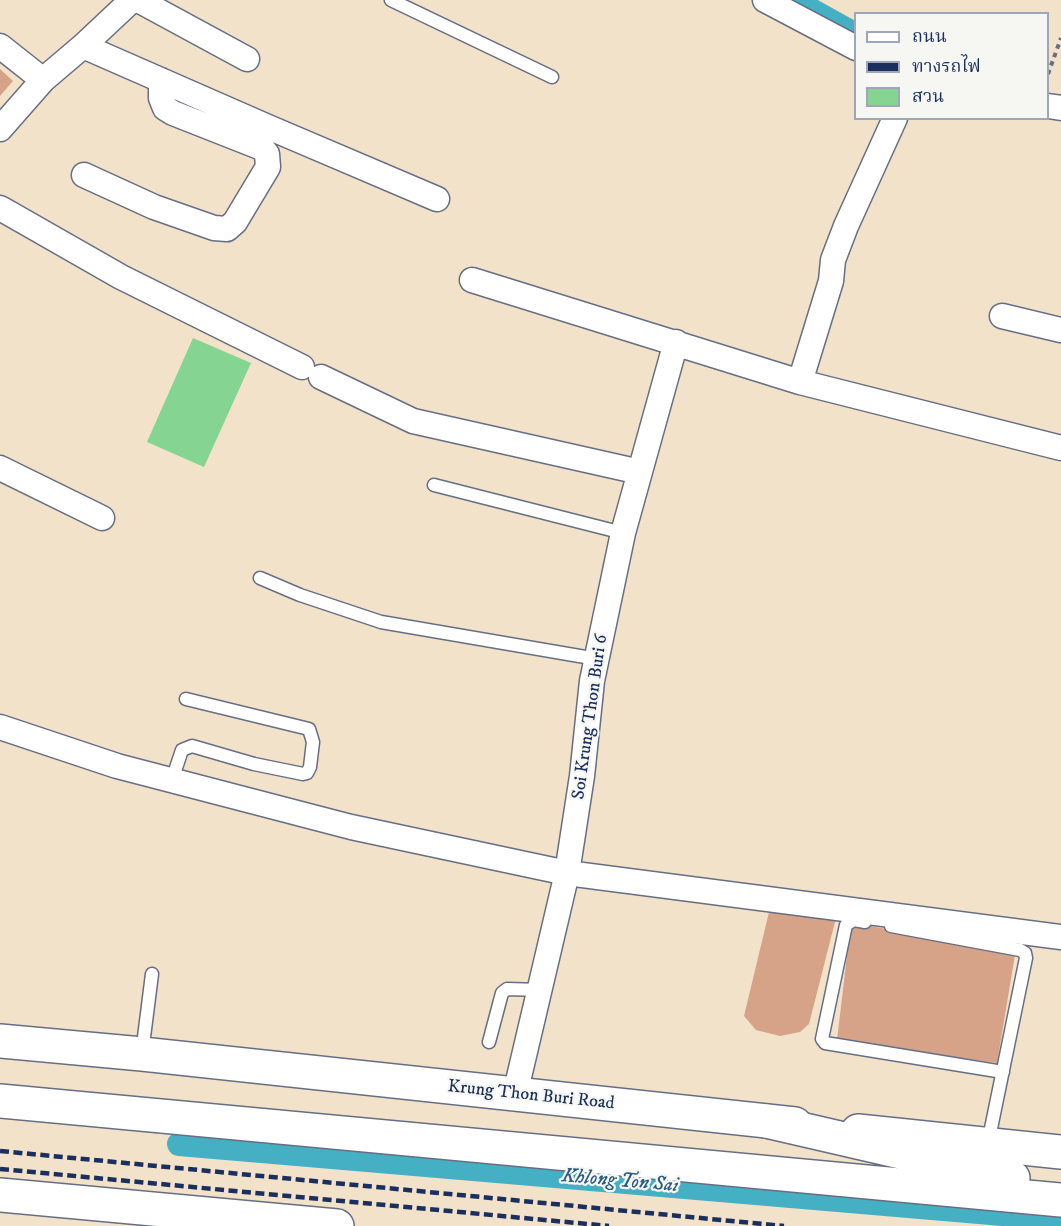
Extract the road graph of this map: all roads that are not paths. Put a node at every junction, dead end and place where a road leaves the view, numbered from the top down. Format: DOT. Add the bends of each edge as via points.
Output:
graph roads {
  1 [pos="132,0"];
  2 [pos="138,0"];
  3 [pos="391,0"];
  4 [pos="765,0"];
  5 [pos="0,46"];
  6 [pos="83,46"];
  7 [pos="854,47"];
  8 [pos="247,59"];
  9 [pos="552,77"];
  10 [pos="43,80"];
  11 [pos="161,80"];
  12 [pos="894,120"];
  13 [pos="0,129"];
  14 [pos="84,175"];
  15 [pos="437,199"];
  16 [pos="0,208"];
  17 [pos="472,280"];
  18 [pos="1002,316"];
  19 [pos="1061,330"];
  20 [pos="676,342"];
  21 [pos="800,382"];
  22 [pos="1061,448"];
  23 [pos="0,468"];
  24 [pos="640,472"];
  25 [pos="434,485"];
  26 [pos="102,518"];
  27 [pos="624,534"];
  28 [pos="260,578"];
  29 [pos="597,659"];
  30 [pos="186,699"];
  31 [pos="0,727"];
  32 [pos="172,780"];
  33 [pos="567,873"];
  34 [pos="1061,936"];
  35 [pos="152,974"];
  36 [pos="541,990"];
  37 [pos="0,1041"];
  38 [pos="489,1042"];
  39 [pos="142,1054"];
  40 [pos="1003,1072"];
  41 [pos="515,1094"];
  42 [pos="0,1101"];
  43 [pos="766,1121"];
  44 [pos="988,1145"];
  45 [pos="1061,1152"];
  46 [pos="1061,1188"];
  47 [pos="0,1195"];
  48 [pos="1061,1200"];
  49 [pos="337,1226"];
  1 -- 6 [label="street"];
  2 -- 8 [label="street"];
  3 -- 9 [label="lane"];
  4 -- 7 [label="street"];
  5 -- 10 [label="street"];
  6 -- 10 [label="street"];
  6 -- 11 [label="street"];
  10 -- 13 [label="street"];
  11 -- 14 [label="street" via="165,108 262,148 267,154 268,167 235,222 227,229 214,228 154,207"];
  11 -- 15 [label="street"];
  12 -- 21 [label="street" via="833,260 831,281"];
  16 -- 24 [label="street" via="121,277 413,421"];
  17 -- 20 [label="street"];
  18 -- 19 [label="street"];
  20 -- 21 [label="street"];
  20 -- 24 [label="street, Soi Krung Thon Buri 6"];
  21 -- 22 [label="street"];
  23 -- 26 [label="street"];
  24 -- 27 [label="street, Soi Krung Thon Buri 6"];
  25 -- 27 [label="lane"];
  27 -- 29 [label="street, Soi Krung Thon Buri 6"];
  28 -- 29 [label="lane" via="381,622"];
  29 -- 33 [label="street, Soi Krung Thon Buri 6"];
  30 -- 32 [label="lane" via="309,729 313,742 310,766 303,774 192,746 182,750"];
  31 -- 32 [label="street"];
  32 -- 33 [label="street" via="351,827"];
  33 -- 34 [label="street"];
  33 -- 36 [label="street, Soi Krung Thon Buri 6"];
  35 -- 39 [label="lane"];
  36 -- 38 [label="lane" via="507,989 502,993"];
  36 -- 41 [label="street, Soi Krung Thon Buri 6"];
  37 -- 39 [label="main road, Krung Thon Buri Road"];
  39 -- 41 [label="main road, Krung Thon Buri Road"];
  40 -- 40 [label="lane" via="1025,953 854,920 846,925 822,1039 825,1043"];
  40 -- 44 [label="lane"];
  41 -- 43 [label="main road, Krung Thon Buri Road"];
  42 -- 48 [label="main road"];
  43 -- 44 [label="main road, Krung Thon Buri Road"];
  43 -- 46 [label="main road"];
  44 -- 45 [label="main road, Krung Thon Buri Road"];
  47 -- 49 [label="main road"];
}
